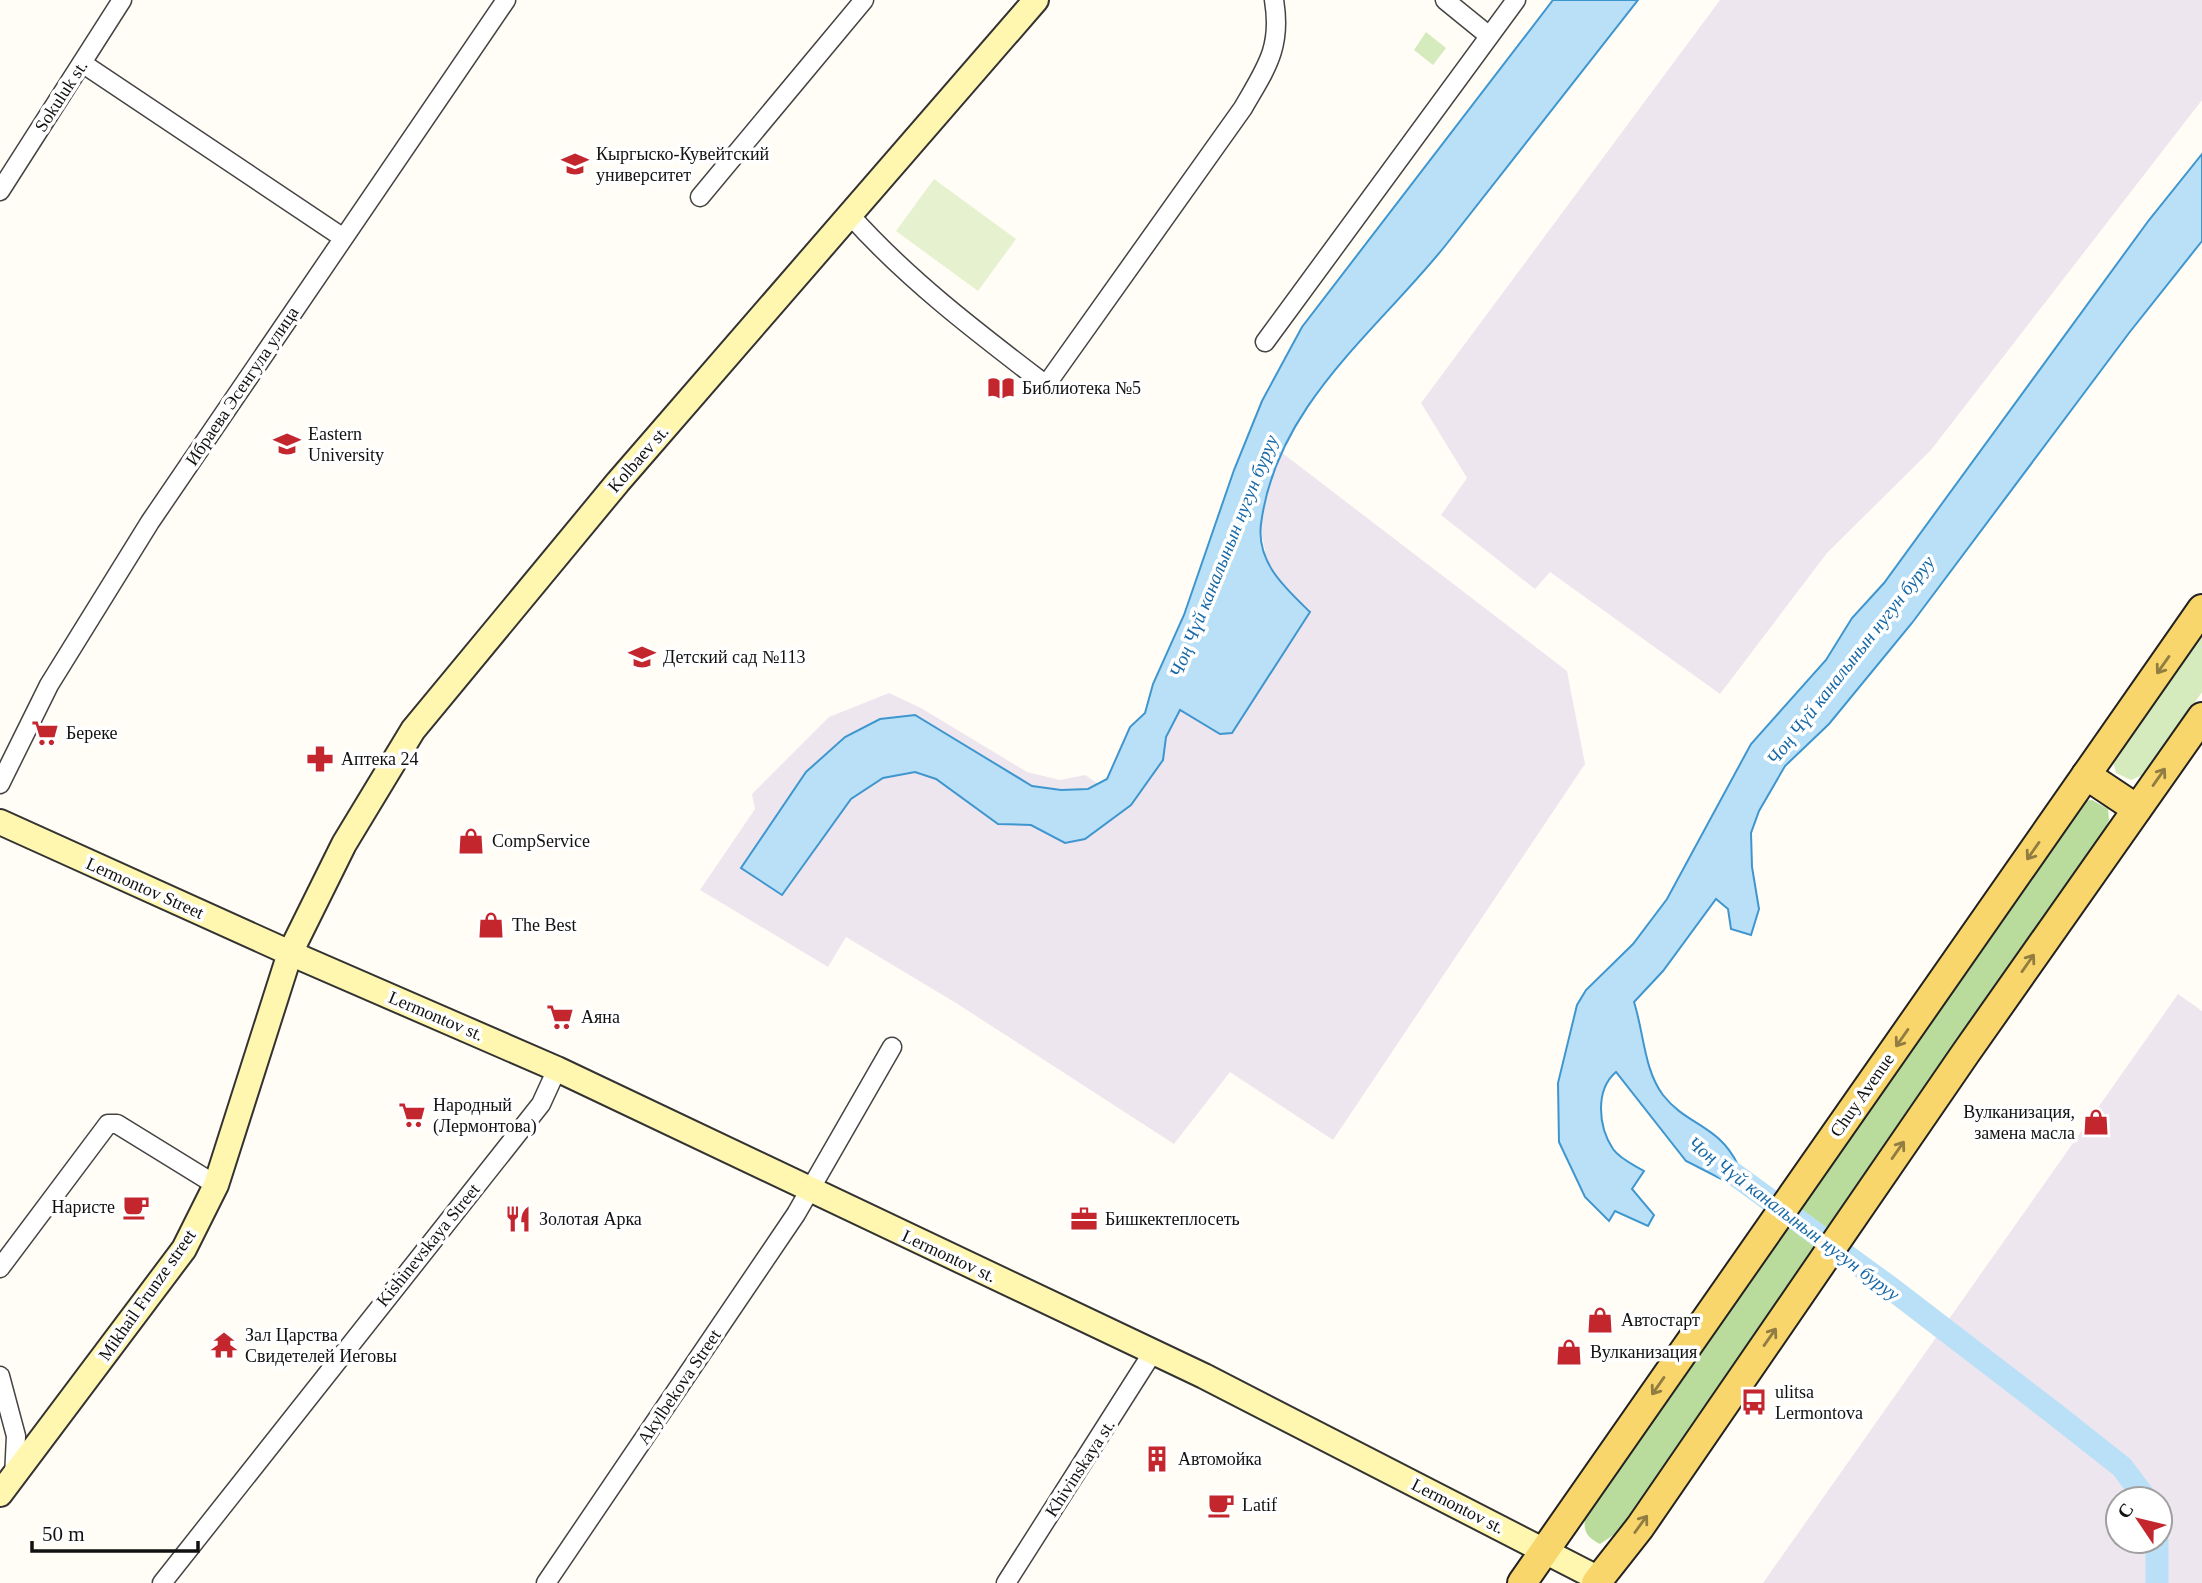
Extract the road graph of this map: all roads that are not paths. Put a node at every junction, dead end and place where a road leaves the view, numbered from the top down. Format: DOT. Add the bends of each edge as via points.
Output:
graph roads {
  1 [pos="122,0"];
  2 [pos="506,0"];
  3 [pos="864,0"];
  4 [pos="1036,0"];
  5 [pos="1274,0"];
  6 [pos="1445,0"];
  7 [pos="1516,0"];
  8 [pos="1488,35"];
  9 [pos="82,63"];
  10 [pos="0,191"];
  11 [pos="699,197"];
  12 [pos="850,215"];
  13 [pos="342,237"];
  14 [pos="1265,342"];
  15 [pos="2202,609"];
  16 [pos="2202,716"];
  17 [pos="2086,775"];
  18 [pos="0,784"];
  19 [pos="2137,808"];
  20 [pos="0,822"];
  21 [pos="290,953"];
  22 [pos="892,1047"];
  23 [pos="557,1069"];
  24 [pos="216,1185"];
  25 [pos="810,1190"];
  26 [pos="2,1262"];
  27 [pos="1153,1352"];
  28 [pos="0,1376"];
  29 [pos="7,1486"];
  30 [pos="1545,1550"];
  31 [pos="1598,1581"];
  32 [pos="162,1583"];
  33 [pos="546,1583"];
  34 [pos="1006,1583"];
  35 [pos="1522,1583"];
  1 -- 9 [label="street, Sokuluk st."];
  2 -- 13 [label="street, Ибраева Эсенгула улица"];
  3 -- 11 [label="street"];
  4 -- 12 [label="main road, Kolbaev st."];
  5 -- 12 [label="street" via="1279,27 1243,108 1046,385 965,323"];
  6 -- 8 [label="street"];
  7 -- 8 [label="street"];
  8 -- 14 [label="street"];
  9 -- 10 [label="street, Sokuluk st."];
  9 -- 13 [label="street"];
  12 -- 21 [label="main road, Kolbaev st." via="618,482 413,730 344,844"];
  13 -- 18 [label="street, Ибраева Эсенгула улица" via="150,522 49,685"];
  15 -- 17 [label="main road, Chuy Avenue, one-way"];
  19 -- 16 [label="main road, one-way"];
  17 -- 19 [label="main road"];
  17 -- 30 [label="main road, Chuy Avenue, one-way"];
  31 -- 19 [label="main road, one-way" via="1640,1527"];
  20 -- 21 [label="main road, Lermontov Street"];
  21 -- 23 [label="main road, Lermontov st."];
  21 -- 24 [label="main road, Mikhail Frunze street"];
  22 -- 25 [label="street, Akylbekova Street"];
  23 -- 25 [label="main road, Lermontov st."];
  23 -- 32 [label="street, Kishinevskaya Street" via="541,1104"];
  24 -- 26 [label="street" via="117,1124 108,1124"];
  24 -- 29 [label="main road, Mikhail Frunze street" via="184,1249"];
  25 -- 27 [label="main road, Lermontov st."];
  25 -- 33 [label="street, Akylbekova Street"];
  27 -- 30 [label="main road, Lermontov st."];
  27 -- 34 [label="street, Khivinskaya st."];
  28 -- 29 [label="street" via="16,1436"];
  30 -- 31 [label="main road, Lermontov st."];
  30 -- 35 [label="main road, Chuy Avenue"];
}
